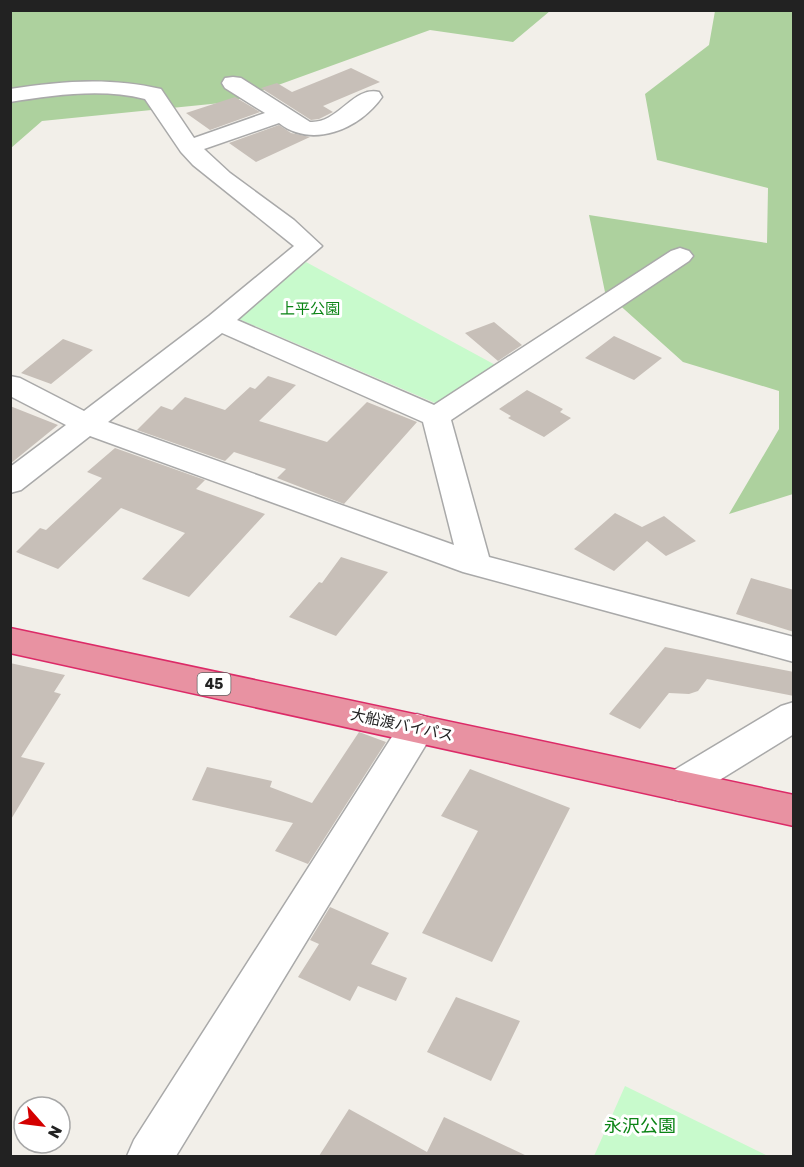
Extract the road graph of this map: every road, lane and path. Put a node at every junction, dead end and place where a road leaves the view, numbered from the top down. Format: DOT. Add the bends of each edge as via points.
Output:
graph roads {
  1 [pos="233,83"];
  2 [pos="10,96"];
  3 [pos="371,97"];
  4 [pos="282,114"];
  5 [pos="189,147"];
  6 [pos="680,256"];
  7 [pos="219,322"];
  8 [pos="10,384"];
  9 [pos="436,417"];
  10 [pos="88,425"];
  11 [pos="10,483"];
  12 [pos="475,564"];
  13 [pos="10,639"];
  14 [pos="794,650"];
  15 [pos="794,716"];
  16 [pos="417,728"];
  17 [pos="679,786"];
  18 [pos="794,811"];
  19 [pos="150,1156"];
  1 -- 4 [label="street"];
  2 -- 5 [label="street" via="101,87 140,89 153,94"];
  3 -- 4 [label="street" via="341,122 320,130 291,123"];
  4 -- 5 [label="street"];
  5 -- 7 [label="street" via="309,246"];
  6 -- 9 [label="street"];
  7 -- 9 [label="street"];
  7 -- 10 [label="street"];
  8 -- 10 [label="street"];
  9 -- 12 [label="street"];
  10 -- 11 [label="street"];
  10 -- 12 [label="street"];
  12 -- 14 [label="street"];
  13 -- 16 [label="highway, 大船渡バイパス / 45"];
  15 -- 17 [label="street"];
  16 -- 17 [label="highway, 大船渡バイパス / 45"];
  16 -- 19 [label="street"];
  17 -- 18 [label="highway, 大船渡バイパス / 45"];
}
